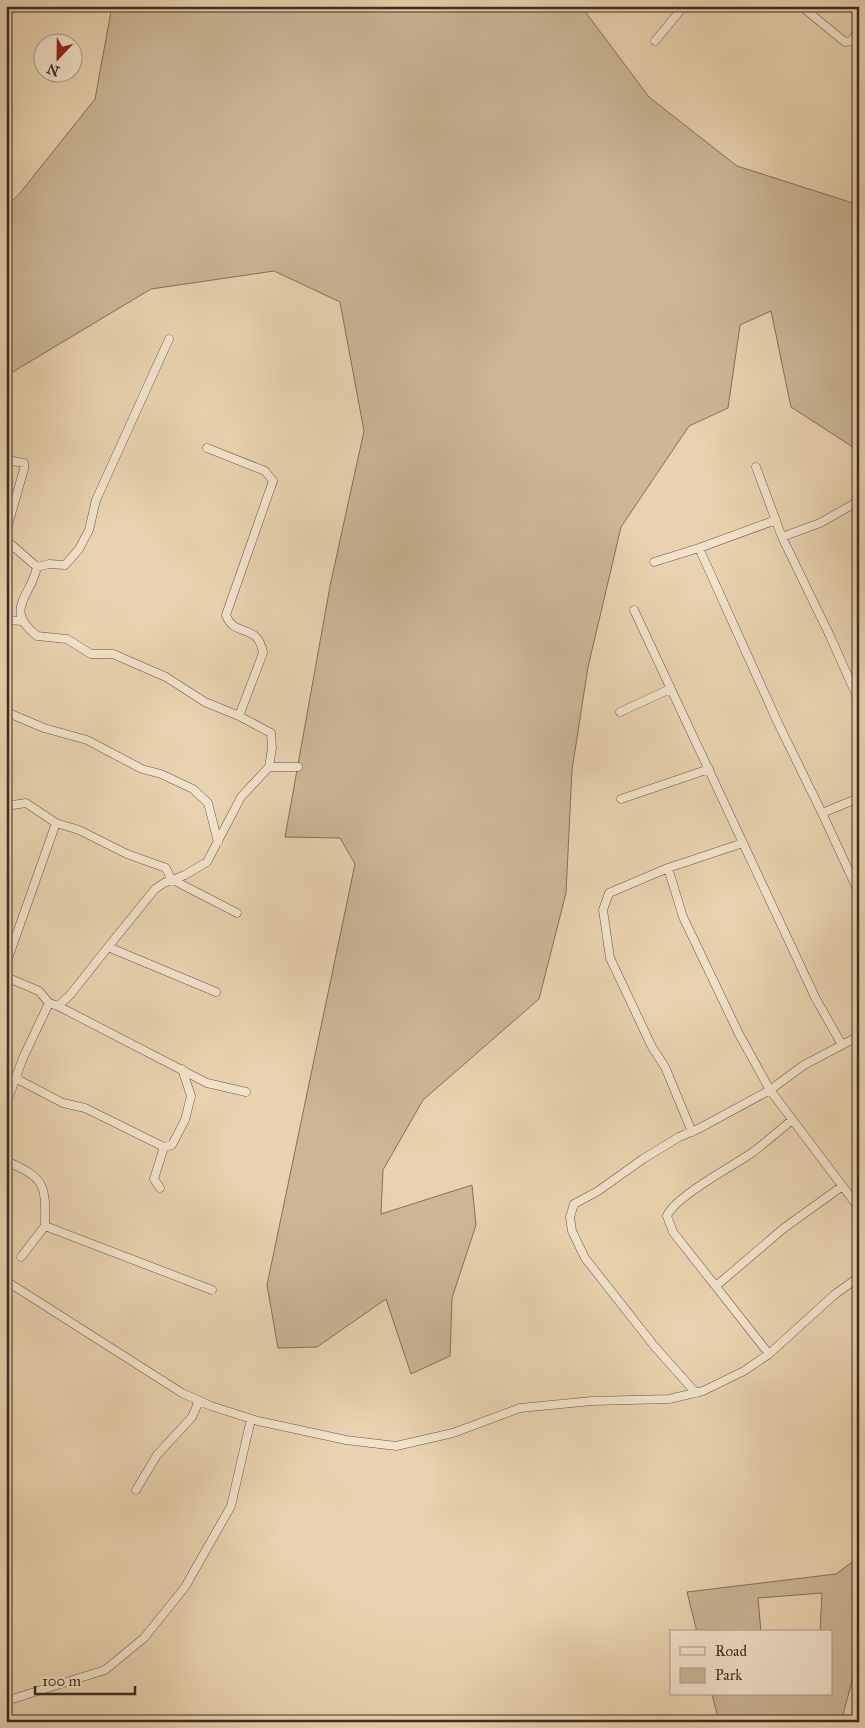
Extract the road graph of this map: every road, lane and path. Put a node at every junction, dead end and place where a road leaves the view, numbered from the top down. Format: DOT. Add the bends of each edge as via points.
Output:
graph roads {
  1 [pos="684,6"];
  2 [pos="801,6"];
  3 [pos="859,32"];
  4 [pos="655,41"];
  5 [pos="169,339"];
  6 [pos="207,448"];
  7 [pos="13,461"];
  8 [pos="756,467"];
  9 [pos="859,501"];
  10 [pos="776,520"];
  11 [pos="6,532"];
  12 [pos="782,537"];
  13 [pos="6,540"];
  14 [pos="699,548"];
  15 [pos="654,562"];
  16 [pos="37,567"];
  17 [pos="634,610"];
  18 [pos="6,620"];
  19 [pos="22,621"];
  20 [pos="670,689"];
  21 [pos="859,701"];
  22 [pos="6,712"];
  23 [pos="620,712"];
  24 [pos="239,716"];
  25 [pos="269,767"];
  26 [pos="298,767"];
  27 [pos="709,770"];
  28 [pos="859,798"];
  29 [pos="621,800"];
  30 [pos="6,806"];
  31 [pos="822,813"];
  32 [pos="56,823"];
  33 [pos="218,842"];
  34 [pos="743,843"];
  35 [pos="668,868"];
  36 [pos="171,879"];
  37 [pos="859,893"];
  38 [pos="237,914"];
  39 [pos="108,947"];
  40 [pos="6,964"];
  41 [pos="6,977"];
  42 [pos="216,992"];
  43 [pos="49,1002"];
  44 [pos="58,1006"];
  45 [pos="859,1036"];
  46 [pos="842,1045"];
  47 [pos="182,1070"];
  48 [pos="15,1078"];
  49 [pos="770,1090"];
  50 [pos="246,1092"];
  51 [pos="6,1104"];
  52 [pos="792,1120"];
  53 [pos="692,1132"];
  54 [pos="164,1147"];
  55 [pos="6,1161"];
  56 [pos="841,1187"];
  57 [pos="160,1188"];
  58 [pos="859,1208"];
  59 [pos="45,1226"];
  60 [pos="21,1257"];
  61 [pos="859,1277"];
  62 [pos="6,1281"];
  63 [pos="716,1286"];
  64 [pos="212,1290"];
  65 [pos="768,1354"];
  66 [pos="696,1393"];
  67 [pos="199,1400"];
  68 [pos="252,1419"];
  69 [pos="136,1490"];
  70 [pos="6,1701"];
  1 -- 4 [label="street"];
  2 -- 3 [label="street" via="845,42 851,41"];
  5 -- 16 [label="street" via="96,500 89,530 79,549 65,565"];
  6 -- 24 [label="street" via="265,471 273,482 226,610 232,625 260,639 263,653"];
  7 -- 11 [label="street" via="24,463 24,469"];
  8 -- 10 [label="street"];
  9 -- 12 [label="street" via="820,523"];
  10 -- 12 [label="street"];
  10 -- 14 [label="street"];
  12 -- 21 [label="street"];
  13 -- 16 [label="street"];
  14 -- 15 [label="street"];
  14 -- 31 [label="street"];
  16 -- 19 [label="street" via="35,579 20,606"];
  17 -- 20 [label="street"];
  18 -- 19 [label="street"];
  19 -- 24 [label="street" via="37,636 67,640 91,654 113,654 166,677 205,702"];
  20 -- 23 [label="street"];
  20 -- 27 [label="street"];
  22 -- 33 [label="street" via="44,728 87,740 142,769 193,789 208,802"];
  24 -- 25 [label="street" via="271,733"];
  25 -- 26 [label="street"];
  25 -- 33 [label="street" via="241,797"];
  27 -- 29 [label="street"];
  27 -- 34 [label="street"];
  28 -- 31 [label="street"];
  30 -- 32 [label="street" via="26,803"];
  31 -- 37 [label="street"];
  32 -- 36 [label="street" via="166,868"];
  32 -- 40 [label="street"];
  33 -- 36 [label="street" via="207,862"];
  34 -- 35 [label="street"];
  34 -- 46 [label="street" via="815,997"];
  35 -- 49 [label="street" via="683,917 739,1034"];
  35 -- 53 [label="street" via="609,893 603,910 610,958 652,1047 665,1067"];
  36 -- 38 [label="street"];
  36 -- 39 [label="street" via="155,889"];
  39 -- 42 [label="street"];
  39 -- 44 [label="street"];
  41 -- 43 [label="street" via="39,991"];
  43 -- 44 [label="street"];
  43 -- 48 [label="street"];
  44 -- 47 [label="street"];
  45 -- 46 [label="street"];
  46 -- 49 [label="street" via="804,1065"];
  47 -- 50 [label="street" via="207,1083"];
  47 -- 54 [label="street" via="191,1096 185,1120 172,1145"];
  48 -- 51 [label="street"];
  48 -- 54 [label="street"];
  49 -- 52 [label="street"];
  49 -- 53 [label="street"];
  52 -- 56 [label="street"];
  52 -- 63 [label="street" via="668,1212 673,1232"];
  53 -- 66 [label="street" via="574,1204 570,1217 572,1231 585,1258"];
  54 -- 57 [label="street" via="154,1179"];
  55 -- 59 [label="street" via="25,1169 42,1183 46,1199"];
  56 -- 58 [label="street"];
  56 -- 63 [label="street" via="784,1228"];
  59 -- 60 [label="street"];
  59 -- 64 [label="street"];
  61 -- 65 [label="street"];
  62 -- 67 [label="street" via="150,1373"];
  63 -- 65 [label="street"];
  65 -- 66 [label="street" via="726,1382"];
  66 -- 68 [label="street" via="669,1399 592,1401 520,1408 453,1434 396,1446 346,1440"];
  67 -- 68 [label="street"];
  67 -- 69 [label="street" via="192,1418 154,1459"];
  68 -- 70 [label="street" via="225,1519 186,1587 144,1638 105,1670"];
}
